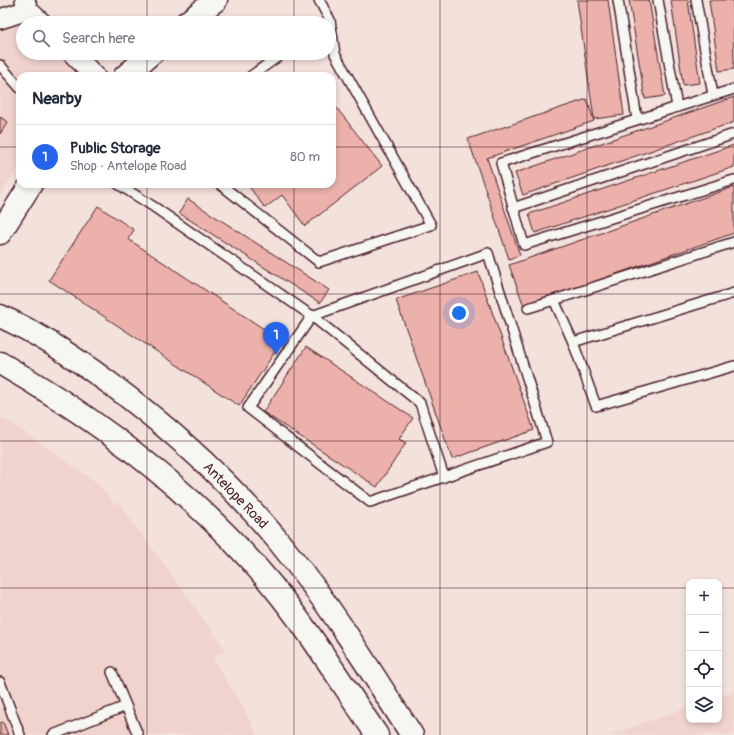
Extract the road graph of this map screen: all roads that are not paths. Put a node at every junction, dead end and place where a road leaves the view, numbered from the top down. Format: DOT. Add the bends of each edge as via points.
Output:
graph roads {
  1 [pos="216,0"];
  2 [pos="319,0"];
  3 [pos="618,0"];
  4 [pos="658,0"];
  5 [pos="696,0"];
  6 [pos="27,5"];
  7 [pos="36,16"];
  8 [pos="195,16"];
  9 [pos="326,16"];
  10 [pos="0,19"];
  11 [pos="336,56"];
  12 [pos="79,60"];
  13 [pos="144,60"];
  14 [pos="274,60"];
  15 [pos="0,65"];
  16 [pos="91,72"];
  17 [pos="131,72"];
  18 [pos="257,72"];
  19 [pos="16,83"];
  20 [pos="734,89"];
  21 [pos="713,95"];
  22 [pos="677,107"];
  23 [pos="637,120"];
  24 [pos="734,134"];
  25 [pos="734,180"];
  26 [pos="28,188"];
  27 [pos="124,188"];
  28 [pos="225,188"];
  29 [pos="514,208"];
  30 [pos="0,233"];
  31 [pos="734,242"];
  32 [pos="734,293"];
  33 [pos="554,300"];
  34 [pos="528,308"];
  35 [pos="0,316"];
  36 [pos="312,316"];
  37 [pos="573,342"];
  38 [pos="0,363"];
  39 [pos="734,366"];
  40 [pos="444,477"];
  41 [pos="112,672"];
  42 [pos="0,682"];
  43 [pos="126,706"];
  44 [pos="20,735"];
  45 [pos="53,735"];
  46 [pos="138,735"];
  47 [pos="377,735"];
  48 [pos="412,735"];
  1 -- 8 [label="main road"];
  2 -- 9 [label="lane"];
  3 -- 23 [label="lane"];
  4 -- 22 [label="lane"];
  5 -- 21 [label="lane"];
  6 -- 7 [label="street"];
  6 -- 10 [label="street"];
  11 -- 28 [label="lane" via="431,225 320,262"];
  12 -- 16 [label="street"];
  13 -- 17 [label="main road"];
  14 -- 18 [label="lane"];
  15 -- 19 [label="lane"];
  20 -- 21 [label="lane"];
  21 -- 22 [label="lane"];
  22 -- 23 [label="lane"];
  23 -- 29 [label="lane" via="501,163"];
  24 -- 29 [label="lane"];
  25 -- 29 [label="lane" via="524,245"];
  26 -- 30 [label="main road"];
  27 -- 36 [label="lane"];
  31 -- 33 [label="lane"];
  32 -- 37 [label="lane"];
  33 -- 34 [label="lane"];
  33 -- 37 [label="lane"];
  35 -- 48 [label="main road, Antelope Road" via="58,347 128,397 161,423 236,492 296,563"];
  36 -- 40 [label="lane" via="420,403"];
  36 -- 40 [label="lane" via="248,408 370,502"];
  36 -- 40 [label="lane" via="488,253 547,442"];
  37 -- 39 [label="lane" via="596,406"];
  38 -- 47 [label="main road" via="40,386 136,453 238,546 307,631"];
  41 -- 43 [label="lane"];
  42 -- 44 [label="lane"];
  43 -- 45 [label="lane"];
  43 -- 46 [label="lane"];
}
